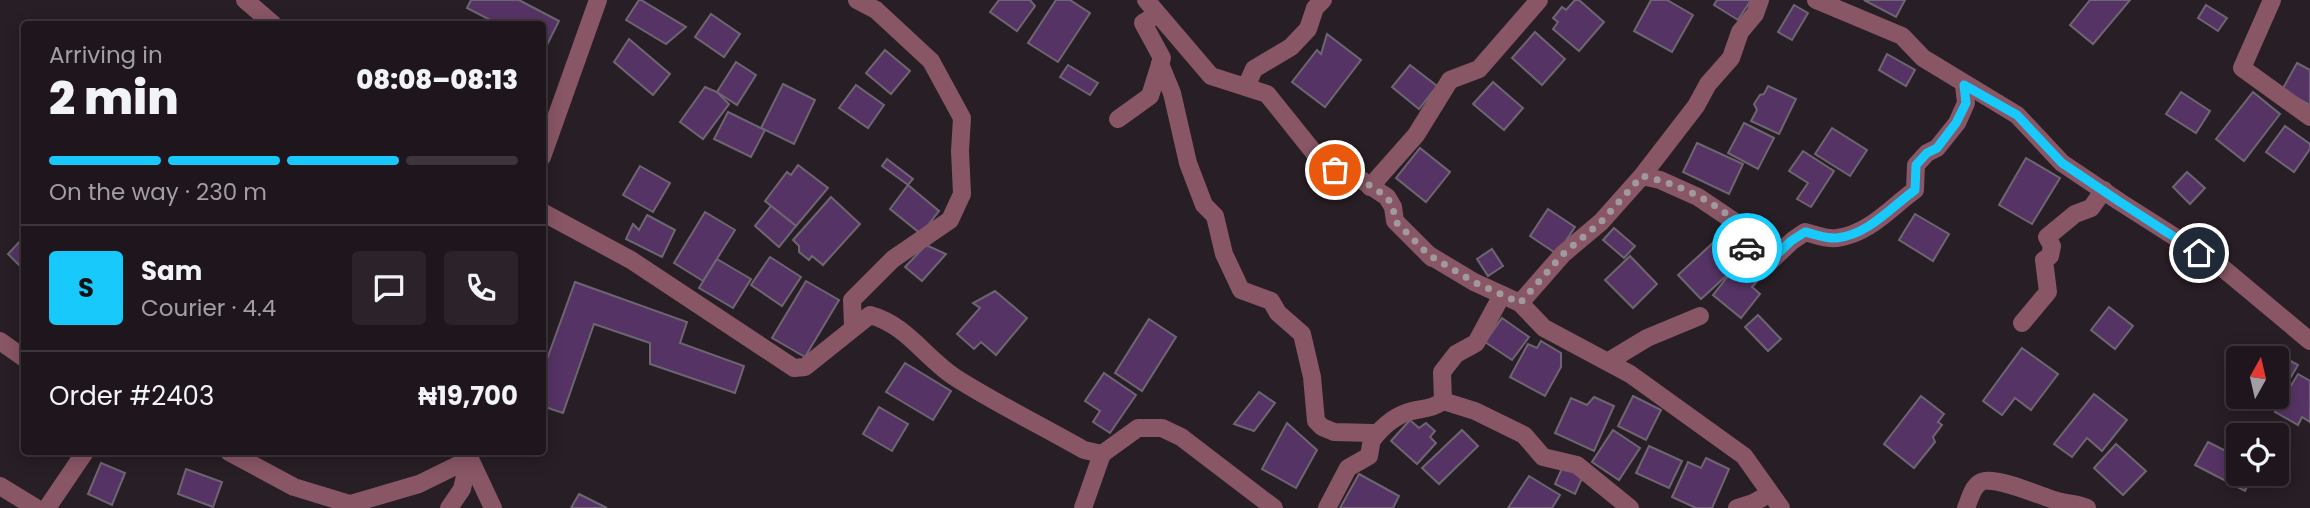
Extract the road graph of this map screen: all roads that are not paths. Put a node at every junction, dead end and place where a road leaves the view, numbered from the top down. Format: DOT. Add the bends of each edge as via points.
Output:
graph roads {
  1 [pos="246,0"];
  2 [pos="598,0"];
  3 [pos="857,0"];
  4 [pos="1132,0"];
  5 [pos="1146,0"];
  6 [pos="1323,0"];
  7 [pos="1539,0"];
  8 [pos="1760,0"];
  9 [pos="1816,0"];
  10 [pos="2272,0"];
  11 [pos="1151,18"];
  12 [pos="270,21"];
  13 [pos="1169,28"];
  14 [pos="1160,64"];
  15 [pos="1964,85"];
  16 [pos="1246,87"];
  17 [pos="2310,117"];
  18 [pos="1118,119"];
  19 [pos="546,146"];
  20 [pos="1642,176"];
  21 [pos="1370,187"];
  22 [pos="2104,190"];
  23 [pos="546,214"];
  24 [pos="1502,295"];
  25 [pos="1520,303"];
  26 [pos="1700,316"];
  27 [pos="2022,323"];
  28 [pos="853,326"];
  29 [pos="0,341"];
  30 [pos="2310,341"];
  31 [pos="21,356"];
  32 [pos="1609,361"];
  33 [pos="1443,401"];
  34 [pos="1372,440"];
  35 [pos="1102,454"];
  36 [pos="83,455"];
  37 [pos="234,455"];
  38 [pos="470,455"];
  39 [pos="0,486"];
  40 [pos="1769,494"];
  41 [pos="357,506"];
  42 [pos="36,508"];
  43 [pos="47,508"];
  44 [pos="449,508"];
  45 [pos="493,508"];
  46 [pos="1083,508"];
  47 [pos="1275,508"];
  48 [pos="1327,508"];
  49 [pos="1630,508"];
  50 [pos="1737,508"];
  51 [pos="1781,508"];
  52 [pos="1966,508"];
  53 [pos="2087,508"];
  1 -- 12 [label="street"];
  2 -- 19 [label="street"];
  3 -- 28 [label="street" via="876,10 932,61 962,118 962,194 950,220 893,259 852,300"];
  4 -- 11 [label="street"];
  5 -- 13 [label="street"];
  6 -- 16 [label="street" via="1308,29 1291,47 1254,69"];
  7 -- 21 [label="street" via="1479,69 1450,80 1416,135"];
  8 -- 20 [label="street" via="1740,32 1731,58"];
  9 -- 15 [label="street" via="1902,36 1923,58"];
  10 -- 17 [label="street" via="2242,68"];
  11 -- 13 [label="street"];
  11 -- 14 [label="street" via="1143,23 1162,58"];
  13 -- 16 [label="street" via="1211,76"];
  14 -- 18 [label="street" via="1150,96"];
  14 -- 34 [label="street" via="1172,93 1188,163 1204,205 1214,216 1224,254 1241,290 1271,301 1302,334 1316,421 1334,432 1373,433"];
  15 -- 20 [label="street" via="1966,103 1961,113 1937,148 1916,165 1915,190 1860,232 1835,239 1805,232 1760,271 1749,258 1738,224 1699,197"];
  15 -- 22 [label="street" via="2017,115 2062,163"];
  16 -- 21 [label="street" via="1266,94 1316,155"];
  20 -- 25 [label="street"];
  21 -- 24 [label="street" via="1387,197 1395,221 1430,256"];
  22 -- 27 [label="street" via="2091,208 2075,214 2047,237 2052,246 2044,260 2048,292"];
  22 -- 30 [label="street" via="2220,265"];
  23 -- 28 [label="street" via="631,260 794,368 805,367"];
  24 -- 25 [label="street"];
  24 -- 33 [label="street" via="1476,343 1456,354 1441,372"];
  25 -- 32 [label="street" via="1544,328"];
  26 -- 32 [label="street" via="1647,338"];
  28 -- 35 [label="street" via="870,315 887,319 954,377 1084,450"];
  29 -- 31 [label="street"];
  32 -- 40 [label="street" via="1744,456"];
  33 -- 34 [label="street" via="1382,426"];
  33 -- 49 [label="street" via="1524,435 1544,457 1577,465"];
  34 -- 48 [label="street" via="1369,456 1348,468"];
  35 -- 46 [label="street"];
  35 -- 47 [label="street" via="1138,428 1162,428 1181,436"];
  36 -- 43 [label="street"];
  37 -- 41 [label="street" via="281,481"];
  38 -- 41 [label="street" via="419,484"];
  38 -- 44 [label="street" via="462,489"];
  38 -- 45 [label="street"];
  39 -- 42 [label="street"];
  40 -- 50 [label="street"];
  40 -- 51 [label="street"];
  52 -- 53 [label="street" via="1975,485 1984,481"];
}
